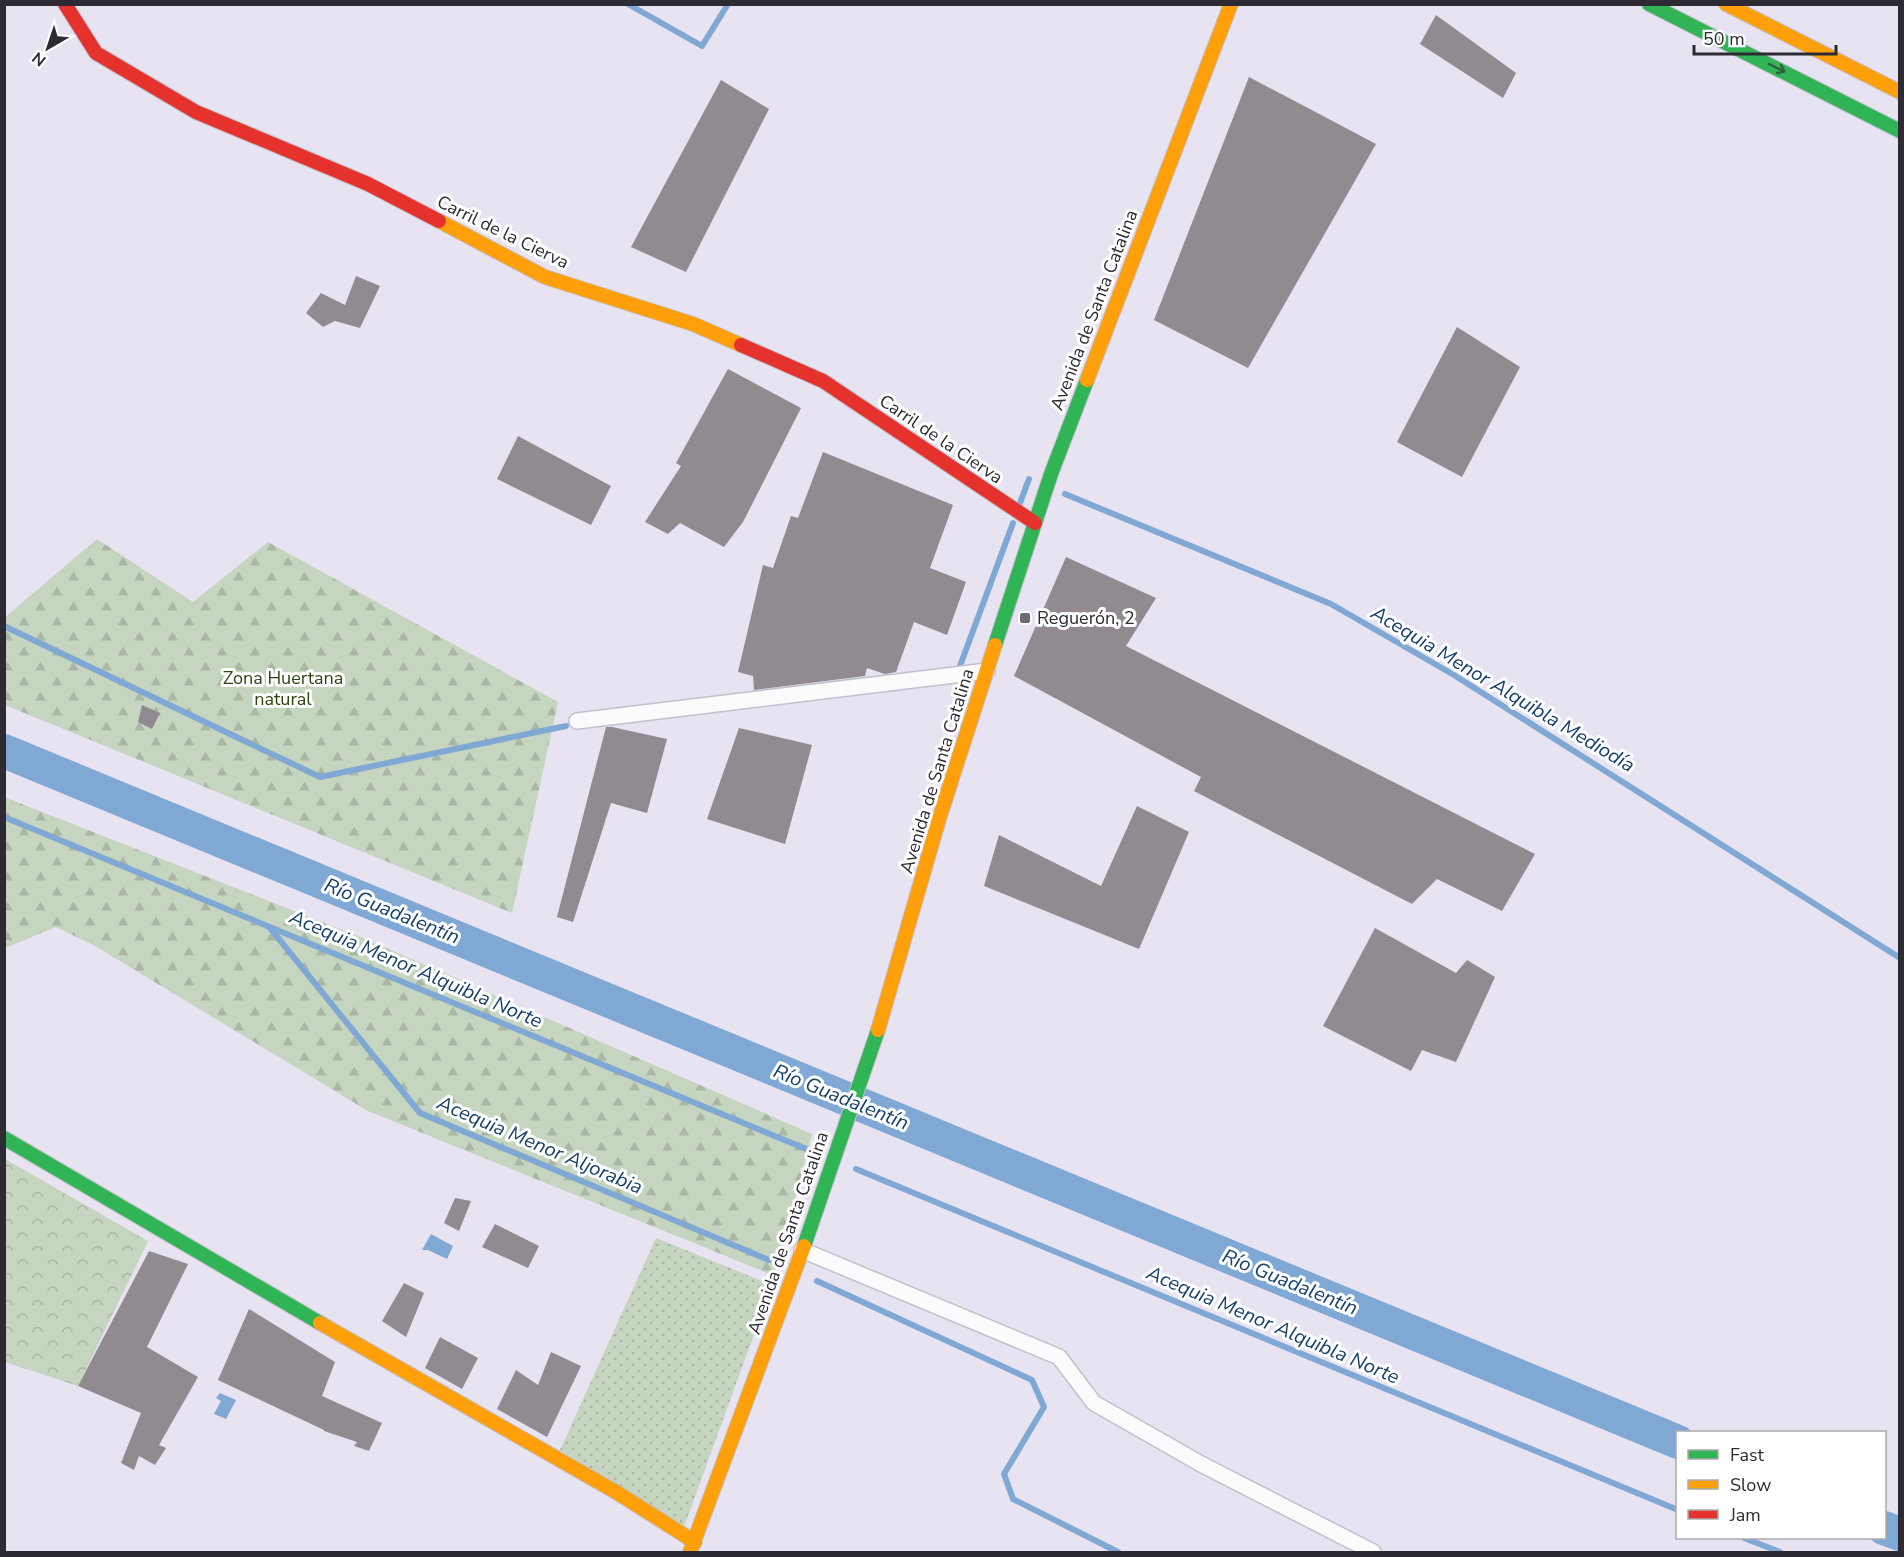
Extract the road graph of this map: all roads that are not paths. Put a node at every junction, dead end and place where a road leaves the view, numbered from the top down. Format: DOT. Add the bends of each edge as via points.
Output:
graph roads {
  1 [pos="65,4"];
  2 [pos="1231,4"];
  3 [pos="1649,4"];
  4 [pos="1726,4"];
  5 [pos="1899,92"];
  6 [pos="1899,131"];
  7 [pos="1035,523"];
  8 [pos="987,671"];
  9 [pos="577,722"];
  10 [pos="4,1138"];
  11 [pos="802,1250"];
  12 [pos="692,1547"];
  13 [pos="1373,1552"];
  1 -- 7 [label="main road, Carril de la Cierva" via="96,53 196,112 368,184 545,277 693,324 823,381"];
  2 -- 7 [label="main road, Avenida de Santa Catalina" via="1073,413"];
  3 -- 6 [label="main road, one-way"];
  4 -- 5 [label="main road"];
  7 -- 8 [label="main road, Avenida de Santa Catalina"];
  8 -- 9 [label="street"];
  8 -- 11 [label="main road, Avenida de Santa Catalina" via="939,819 883,1015"];
  10 -- 12 [label="main road" via="616,1492"];
  11 -- 12 [label="main road, Avenida de Santa Catalina"];
  11 -- 13 [label="street" via="1059,1358 1094,1403"];
}
